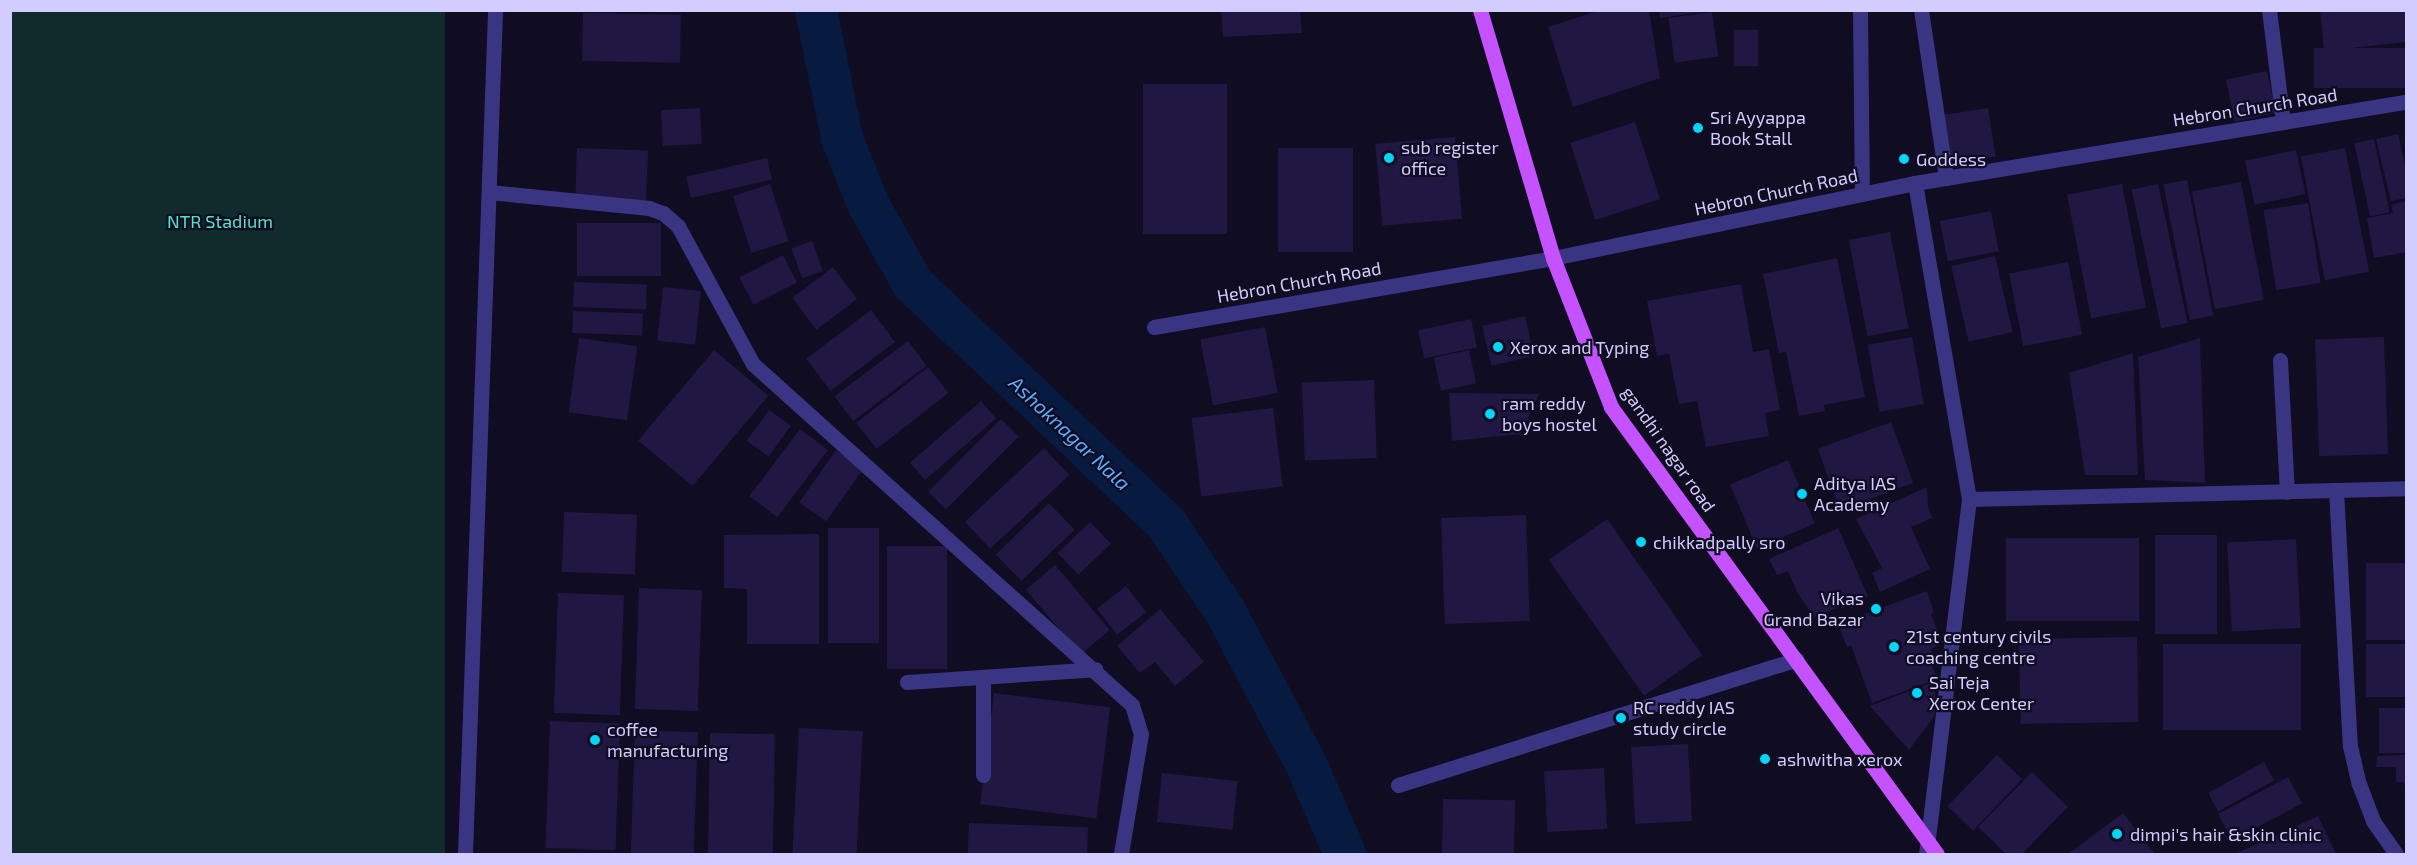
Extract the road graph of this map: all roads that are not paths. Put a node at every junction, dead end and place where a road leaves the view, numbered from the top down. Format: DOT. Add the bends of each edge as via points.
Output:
graph roads {
  1 [pos="495,10"];
  2 [pos="1480,10"];
  3 [pos="1860,10"];
  4 [pos="1921,10"];
  5 [pos="2269,10"];
  6 [pos="2406,102"];
  7 [pos="2283,122"];
  8 [pos="1946,178"];
  9 [pos="1915,183"];
  10 [pos="489,192"];
  11 [pos="1862,194"];
  12 [pos="1553,258"];
  13 [pos="1154,327"];
  14 [pos="2280,360"];
  15 [pos="2406,488"];
  16 [pos="2336,490"];
  17 [pos="2287,492"];
  18 [pos="1969,499"];
  19 [pos="1797,659"];
  20 [pos="1096,669"];
  21 [pos="983,677"];
  22 [pos="907,682"];
  23 [pos="983,775"];
  24 [pos="1398,785"];
  25 [pos="1926,848"];
  26 [pos="465,855"];
  27 [pos="1121,855"];
  28 [pos="1937,855"];
  29 [pos="2396,855"];
  1 -- 10 [label="street"];
  2 -- 12 [label="main road, gandhi nagar road"];
  3 -- 11 [label="street"];
  4 -- 8 [label="street"];
  5 -- 7 [label="street"];
  6 -- 7 [label="street, Hebron Church Road"];
  7 -- 8 [label="street, Hebron Church Road"];
  8 -- 9 [label="street, Hebron Church Road"];
  9 -- 11 [label="street, Hebron Church Road"];
  9 -- 18 [label="street"];
  10 -- 20 [label="street" via="649,208 663,213 678,226 753,364"];
  10 -- 26 [label="street"];
  11 -- 12 [label="street, Hebron Church Road"];
  12 -- 13 [label="street, Hebron Church Road"];
  12 -- 19 [label="main road, gandhi nagar road" via="1611,407"];
  14 -- 17 [label="street"];
  15 -- 16 [label="street"];
  16 -- 17 [label="street"];
  16 -- 29 [label="street" via="2350,746 2373,821"];
  17 -- 18 [label="street"];
  18 -- 25 [label="street"];
  19 -- 24 [label="street"];
  19 -- 25 [label="main road, gandhi nagar road"];
  20 -- 21 [label="street"];
  20 -- 27 [label="street" via="1132,705 1141,734"];
  21 -- 22 [label="street"];
  21 -- 23 [label="street"];
  25 -- 28 [label="main road, gandhi nagar road"];
}
